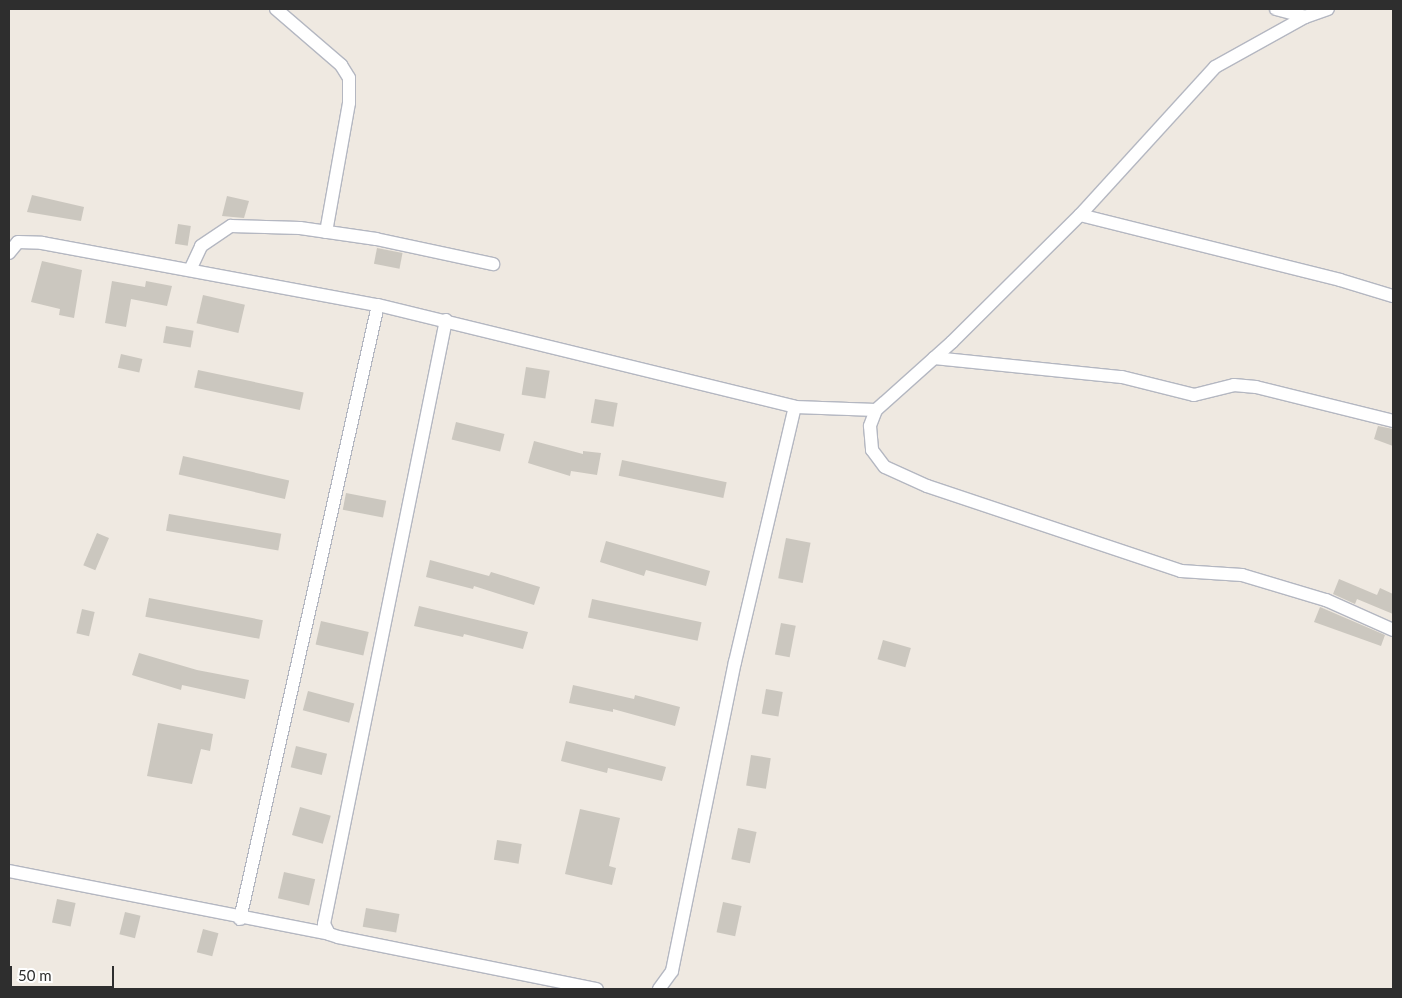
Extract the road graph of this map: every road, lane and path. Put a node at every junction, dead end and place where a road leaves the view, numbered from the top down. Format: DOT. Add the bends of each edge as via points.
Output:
graph roads {
  1 [pos="276,9"];
  2 [pos="1276,9"];
  3 [pos="1328,9"];
  4 [pos="1305,17"];
  5 [pos="1080,215"];
  6 [pos="326,232"];
  7 [pos="9,253"];
  8 [pos="493,264"];
  9 [pos="190,270"];
  10 [pos="1393,296"];
  11 [pos="378,305"];
  12 [pos="446,320"];
  13 [pos="934,358"];
  14 [pos="795,407"];
  15 [pos="876,410"];
  16 [pos="1393,422"];
  17 [pos="1393,630"];
  18 [pos="9,871"];
  19 [pos="240,919"];
  20 [pos="329,934"];
  21 [pos="597,989"];
  22 [pos="659,989"];
  1 -- 6 [label="street" via="341,65 348,78 349,103"];
  2 -- 4 [label="street"];
  3 -- 4 [label="street"];
  4 -- 5 [label="street" via="1215,67"];
  5 -- 10 [label="street"];
  5 -- 13 [label="street"];
  6 -- 8 [label="street" via="376,239"];
  6 -- 9 [label="street" via="231,226 201,246"];
  7 -- 9 [label="street" via="18,242 42,243"];
  9 -- 11 [label="street"];
  11 -- 12 [label="street"];
  11 -- 19 [label="street"];
  12 -- 14 [label="street"];
  12 -- 20 [label="street" via="324,924"];
  13 -- 15 [label="street"];
  13 -- 16 [label="street" via="1122,377 1194,394 1234,386 1256,387"];
  14 -- 15 [label="street"];
  14 -- 22 [label="street" via="736,662 672,971"];
  15 -- 17 [label="street" via="870,426 872,450 885,467 927,486 1181,571 1242,576 1326,600"];
  18 -- 19 [label="street"];
  19 -- 20 [label="street"];
  20 -- 21 [label="street"];
}
